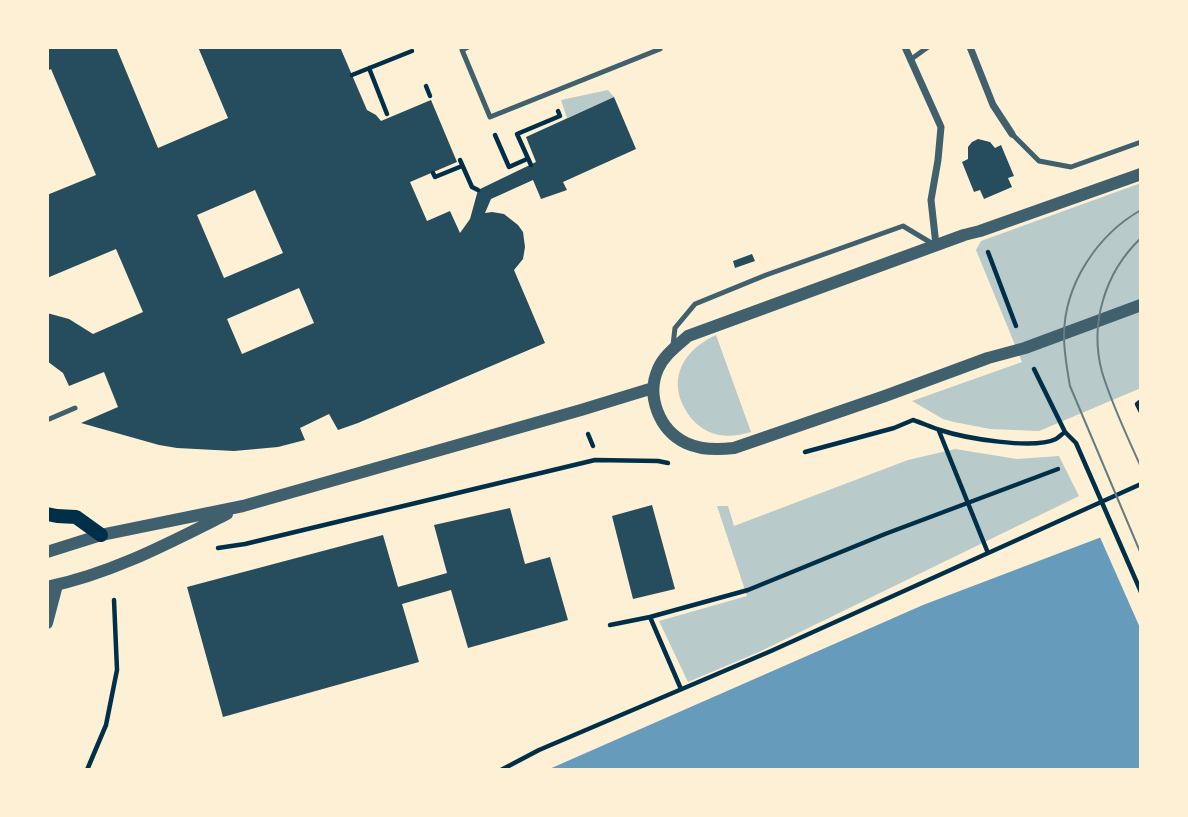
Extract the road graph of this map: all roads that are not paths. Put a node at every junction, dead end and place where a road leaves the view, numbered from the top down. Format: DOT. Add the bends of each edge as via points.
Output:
graph roads {
  1 [pos="468,47"];
  2 [pos="905,47"];
  3 [pos="928,47"];
  4 [pos="970,47"];
  5 [pos="660,49"];
  6 [pos="910,60"];
  7 [pos="1012,134"];
  8 [pos="1141,142"];
  9 [pos="1141,174"];
  10 [pos="936,245"];
  11 [pos="1141,305"];
  12 [pos="673,349"];
  13 [pos="653,388"];
  14 [pos="75,408"];
  15 [pos="47,420"];
  16 [pos="243,506"];
  17 [pos="47,514"];
  18 [pos="101,535"];
  19 [pos="47,552"];
  20 [pos="52,586"];
  21 [pos="47,623"];
  1 -- 5 [label="lane" via="461,50 490,117"];
  2 -- 6 [label="street"];
  3 -- 6 [label="lane"];
  4 -- 7 [label="street" via="993,105"];
  6 -- 10 [label="street" via="942,128 931,200"];
  7 -- 8 [label="lane" via="1039,161 1071,167"];
  9 -- 10 [label="street"];
  10 -- 12 [label="street" via="688,336"];
  10 -- 12 [label="lane" via="903,226 695,303 675,328"];
  11 -- 13 [label="street" via="734,448 706,449 684,442 657,413"];
  12 -- 13 [label="street" via="658,369"];
  13 -- 16 [label="street"];
  14 -- 15 [label="lane"];
  16 -- 18 [label="street"];
  16 -- 20 [label="street" via="111,569"];
  17 -- 18 [label="main road" via="76,517"];
  18 -- 19 [label="street"];
  20 -- 21 [label="street"];
}
